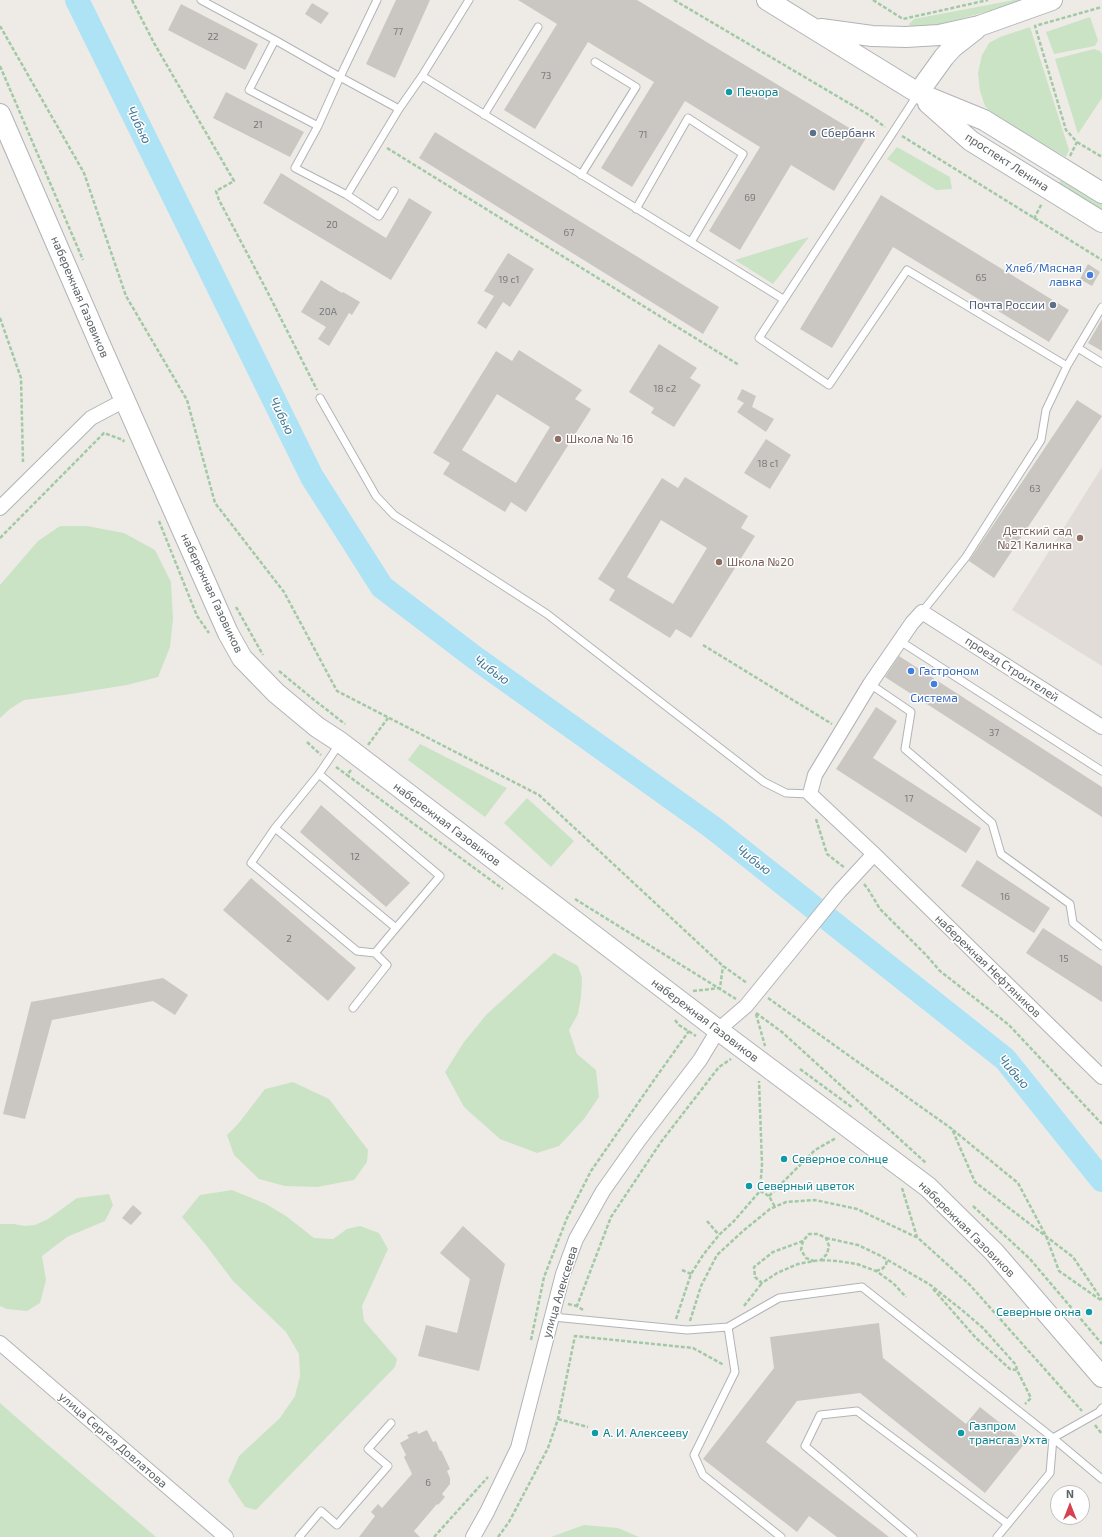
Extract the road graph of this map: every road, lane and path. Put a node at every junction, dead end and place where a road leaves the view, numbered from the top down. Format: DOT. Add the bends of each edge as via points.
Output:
graph roads {
  1 [pos="132,0"];
  2 [pos="201,0"];
  3 [pos="377,0"];
  4 [pos="469,0"];
  5 [pos="767,0"];
  6 [pos="873,0"];
  7 [pos="988,0"];
  8 [pos="1052,0"];
  9 [pos="1102,7"];
  10 [pos="0,26"];
  11 [pos="980,26"];
  12 [pos="538,27"];
  13 [pos="813,28"];
  14 [pos="275,40"];
  15 [pos="595,62"];
  16 [pos="0,66"];
  17 [pos="422,76"];
  18 [pos="340,77"];
  19 [pos="918,93"];
  20 [pos="399,109"];
  21 [pos="0,114"];
  22 [pos="484,115"];
  23 [pos="318,126"];
  24 [pos="379,142"];
  25 [pos="1077,142"];
  26 [pos="1102,157"];
  27 [pos="1063,169"];
  28 [pos="581,175"];
  29 [pos="1050,190"];
  30 [pos="394,191"];
  31 [pos="1102,193"];
  32 [pos="347,196"];
  33 [pos="636,209"];
  34 [pos="1034,219"];
  35 [pos="1102,222"];
  36 [pos="691,242"];
  37 [pos="84,262"];
  38 [pos="783,299"];
  39 [pos="1102,307"];
  40 [pos="0,318"];
  41 [pos="1078,348"];
  42 [pos="1102,363"];
  43 [pos="739,365"];
  44 [pos="1067,366"];
  45 [pos="320,398"];
  46 [pos="125,400"];
  47 [pos="104,433"];
  48 [pos="23,462"];
  49 [pos="0,508"];
  50 [pos="0,538"];
  51 [pos="236,606"];
  52 [pos="922,612"];
  53 [pos="900,641"];
  54 [pos="703,645"];
  55 [pos="266,659"];
  56 [pos="277,669"];
  57 [pos="870,684"];
  58 [pos="1102,727"];
  59 [pos="842,730"];
  60 [pos="343,734"];
  61 [pos="364,739"];
  62 [pos="370,743"];
  63 [pos="328,761"];
  64 [pos="1102,771"];
  65 [pos="320,774"];
  66 [pos="347,775"];
  67 [pos="810,794"];
  68 [pos="815,814"];
  69 [pos="275,828"];
  70 [pos="874,854"];
  71 [pos="855,876"];
  72 [pos="572,897"];
  73 [pos="396,928"];
  74 [pos="1102,946"];
  75 [pos="375,953"];
  76 [pos="723,966"];
  77 [pos="720,988"];
  78 [pos="763,998"];
  79 [pos="684,1004"];
  80 [pos="753,1007"];
  81 [pos="353,1008"];
  82 [pos="718,1030"];
  83 [pos="765,1044"];
  84 [pos="767,1056"];
  85 [pos="733,1058"];
  86 [pos="797,1066"];
  87 [pos="1102,1077"];
  88 [pos="853,1108"];
  89 [pos="1102,1124"];
  90 [pos="952,1129"];
  91 [pos="839,1136"];
  92 [pos="902,1186"];
  93 [pos="760,1191"];
  94 [pos="769,1196"];
  95 [pos="775,1207"];
  96 [pos="707,1221"];
  97 [pos="719,1235"];
  98 [pos="1046,1236"];
  99 [pos="917,1237"];
  100 [pos="826,1238"];
  101 [pos="803,1241"];
  102 [pos="887,1259"];
  103 [pos="821,1260"];
  104 [pos="814,1261"];
  105 [pos="682,1270"];
  106 [pos="876,1271"];
  107 [pos="691,1274"];
  108 [pos="762,1283"];
  109 [pos="929,1284"];
  110 [pos="906,1297"];
  111 [pos="1102,1301"];
  112 [pos="742,1308"];
  113 [pos="587,1313"];
  114 [pos="553,1317"];
  115 [pos="668,1319"];
  116 [pos="676,1320"];
  117 [pos="690,1321"];
  118 [pos="728,1327"];
  119 [pos="687,1330"];
  120 [pos="0,1343"];
  121 [pos="685,1347"];
  122 [pos="1017,1370"];
  123 [pos="735,1372"];
  124 [pos="1102,1377"];
  125 [pos="1102,1408"];
  126 [pos="1019,1411"];
  127 [pos="1088,1418"];
  128 [pos="558,1419"];
  129 [pos="391,1422"];
  130 [pos="588,1426"];
  131 [pos="1102,1434"];
  132 [pos="1054,1438"];
  133 [pos="1102,1479"];
  134 [pos="1008,1524"];
  135 [pos="226,1537"];
  136 [pos="299,1537"];
  137 [pos="473,1537"];
  138 [pos="498,1537"];
  139 [pos="781,1537"];
  140 [pos="913,1537"];
  141 [pos="998,1537"];
  1 -- 45 [label="path" via="157,49 234,181 216,191 219,200"];
  2 -- 14 [label="lane"];
  3 -- 18 [label="lane"];
  4 -- 17 [label="lane"];
  5 -- 13 [label="main road, проспект Ленина"];
  6 -- 7 [label="path" via="903,19"];
  8 -- 11 [label="main road"];
  9 -- 25 [label="path" via="1035,26 1066,130"];
  10 -- 76 [label="path" via="84,174 126,296 188,400 215,503 284,592 337,691 539,795"];
  11 -- 13 [label="main road" via="939,35 906,38"];
  11 -- 19 [label="main road" via="953,47"];
  12 -- 22 [label="lane"];
  13 -- 19 [label="main road, проспект Ленина"];
  14 -- 18 [label="lane"];
  14 -- 23 [label="lane" via="249,90"];
  15 -- 28 [label="lane" via="636,87"];
  16 -- 37 [label="path"];
  17 -- 20 [label="lane"];
  17 -- 22 [label="lane"];
  18 -- 20 [label="lane"];
  18 -- 23 [label="lane"];
  19 -- 27 [label="main road, проспект Ленина" via="984,120"];
  19 -- 29 [label="main road, проспект Ленина" via="970,141"];
  19 -- 38 [label="lane"];
  20 -- 24 [label="lane"];
  21 -- 46 [label="main road, набережная Газовиков"];
  22 -- 28 [label="lane"];
  23 -- 32 [label="lane" via="295,168"];
  24 -- 32 [label="lane"];
  24 -- 43 [label="path"];
  25 -- 26 [label="path"];
  25 -- 27 [label="path"];
  27 -- 31 [label="main road, проспект Ленина"];
  28 -- 33 [label="lane"];
  29 -- 34 [label="path"];
  29 -- 35 [label="main road, проспект Ленина"];
  30 -- 32 [label="lane" via="379,216"];
  33 -- 36 [label="lane"];
  33 -- 36 [label="lane" via="688,118 743,154"];
  36 -- 38 [label="lane"];
  38 -- 44 [label="lane" via="759,338 829,385 907,270"];
  39 -- 41 [label="lane"];
  40 -- 48 [label="path" via="21,378"];
  41 -- 42 [label="lane"];
  41 -- 44 [label="lane"];
  44 -- 52 [label="lane" via="1046,410 1042,440 966,557"];
  45 -- 67 [label="lane" via="376,496 394,515 547,614 764,782 786,793"];
  46 -- 49 [label="street" via="91,418"];
  46 -- 60 [label="main road, набережная Газовиков" via="228,632 242,658 276,693 317,727"];
  47 -- 50 [label="path"];
  51 -- 55 [label="path"];
  52 -- 53 [label="street"];
  52 -- 58 [label="street, проезд Строителей"];
  53 -- 57 [label="street"];
  53 -- 64 [label="lane"];
  54 -- 59 [label="path"];
  56 -- 60 [label="path" via="312,699"];
  57 -- 59 [label="street"];
  57 -- 74 [label="lane" via="911,712 905,749 992,824 1001,854 1070,904 1072,923"];
  59 -- 67 [label="street" via="814,775"];
  60 -- 63 [label="lane"];
  60 -- 79 [label="main road, набережная Газовиков"];
  61 -- 62 [label="path"];
  63 -- 65 [label="lane"];
  63 -- 66 [label="path"];
  65 -- 69 [label="lane"];
  65 -- 73 [label="lane" via="440,876"];
  67 -- 70 [label="street, набережная Нефтяников"];
  68 -- 71 [label="path" via="827,854"];
  69 -- 73 [label="lane"];
  69 -- 75 [label="lane" via="251,863 357,951"];
  70 -- 71 [label="street"];
  70 -- 87 [label="street, набережная Нефтяников"];
  71 -- 78 [label="street" via="800,941"];
  71 -- 89 [label="path" via="868,889 880,909 940,971 1009,1025"];
  72 -- 77 [label="path"];
  73 -- 75 [label="lane"];
  75 -- 81 [label="lane" via="387,965"];
  76 -- 77 [label="path"];
  76 -- 78 [label="path"];
  77 -- 79 [label="path" via="694,990"];
  77 -- 80 [label="path"];
  78 -- 80 [label="street"];
  78 -- 90 [label="path"];
  79 -- 82 [label="main road, набережная Газовиков"];
  80 -- 82 [label="street"];
  80 -- 83 [label="path"];
  82 -- 84 [label="main road, набережная Газовиков"];
  82 -- 114 [label="street, улица Алексеева" via="700,1060 599,1198 576,1239 563,1274"];
  83 -- 84 [label="path"];
  83 -- 84 [label="path"];
  84 -- 93 [label="path" via="758,1069 762,1164"];
  84 -- 124 [label="main road, набережная Газовиков" via="928,1187 994,1252"];
  85 -- 113 [label="path" via="719,1067 661,1142 611,1217 577,1306"];
  86 -- 88 [label="path"];
  90 -- 98 [label="path" via="1018,1183"];
  90 -- 98 [label="path" via="975,1182"];
  91 -- 94 [label="path" via="815,1150"];
  92 -- 99 [label="path"];
  93 -- 94 [label="path"];
  93 -- 97 [label="path"];
  94 -- 95 [label="path"];
  95 -- 99 [label="path" via="786,1202 815,1200 857,1209"];
  95 -- 117 [label="path" via="717,1255 701,1286"];
  96 -- 97 [label="path"];
  97 -- 107 [label="path"];
  98 -- 111 [label="path" via="1073,1257"];
  98 -- 111 [label="path" via="1059,1271"];
  99 -- 127 [label="path" via="969,1284"];
  100 -- 101 [label="path" via="818,1234 809,1234"];
  100 -- 102 [label="path" via="858,1245"];
  100 -- 103 [label="path" via="829,1246 827,1254"];
  101 -- 104 [label="path" via="801,1250 806,1258"];
  101 -- 108 [label="path" via="773,1252 754,1267 755,1277"];
  102 -- 106 [label="path" via="886,1265"];
  102 -- 109 [label="path"];
  103 -- 104 [label="path"];
  103 -- 106 [label="path" via="837,1260"];
  104 -- 108 [label="path" via="798,1264"];
  105 -- 107 [label="path"];
  106 -- 110 [label="path" via="893,1283"];
  107 -- 116 [label="path"];
  108 -- 112 [label="path"];
  109 -- 122 [label="path" via="983,1328 1016,1365"];
  109 -- 122 [label="path" via="976,1338 1010,1369"];
  114 -- 119 [label="lane"];
  114 -- 137 [label="street, улица Алексеева" via="518,1448"];
  115 -- 116 [label="path"];
  116 -- 117 [label="path"];
  117 -- 119 [label="path"];
  118 -- 119 [label="lane"];
  118 -- 123 [label="lane"];
  118 -- 126 [label="lane" via="779,1298 862,1287"];
  119 -- 121 [label="path"];
  120 -- 135 [label="street, улица Сергея Довлатова"];
  121 -- 123 [label="path" via="693,1348"];
  121 -- 128 [label="path" via="575,1336"];
  122 -- 126 [label="path" via="1031,1398"];
  123 -- 139 [label="lane" via="694,1456 703,1475"];
  125 -- 127 [label="lane"];
  126 -- 132 [label="lane"];
  127 -- 131 [label="path"];
  127 -- 132 [label="lane"];
  128 -- 130 [label="path"];
  128 -- 138 [label="path" via="548,1448 509,1522"];
  129 -- 136 [label="lane" via="368,1449 388,1466 337,1525 321,1511"];
  132 -- 133 [label="lane"];
  132 -- 134 [label="lane" via="1050,1473"];
  134 -- 140 [label="lane" via="857,1411 820,1415 805,1446"];
  134 -- 141 [label="lane"];
}
